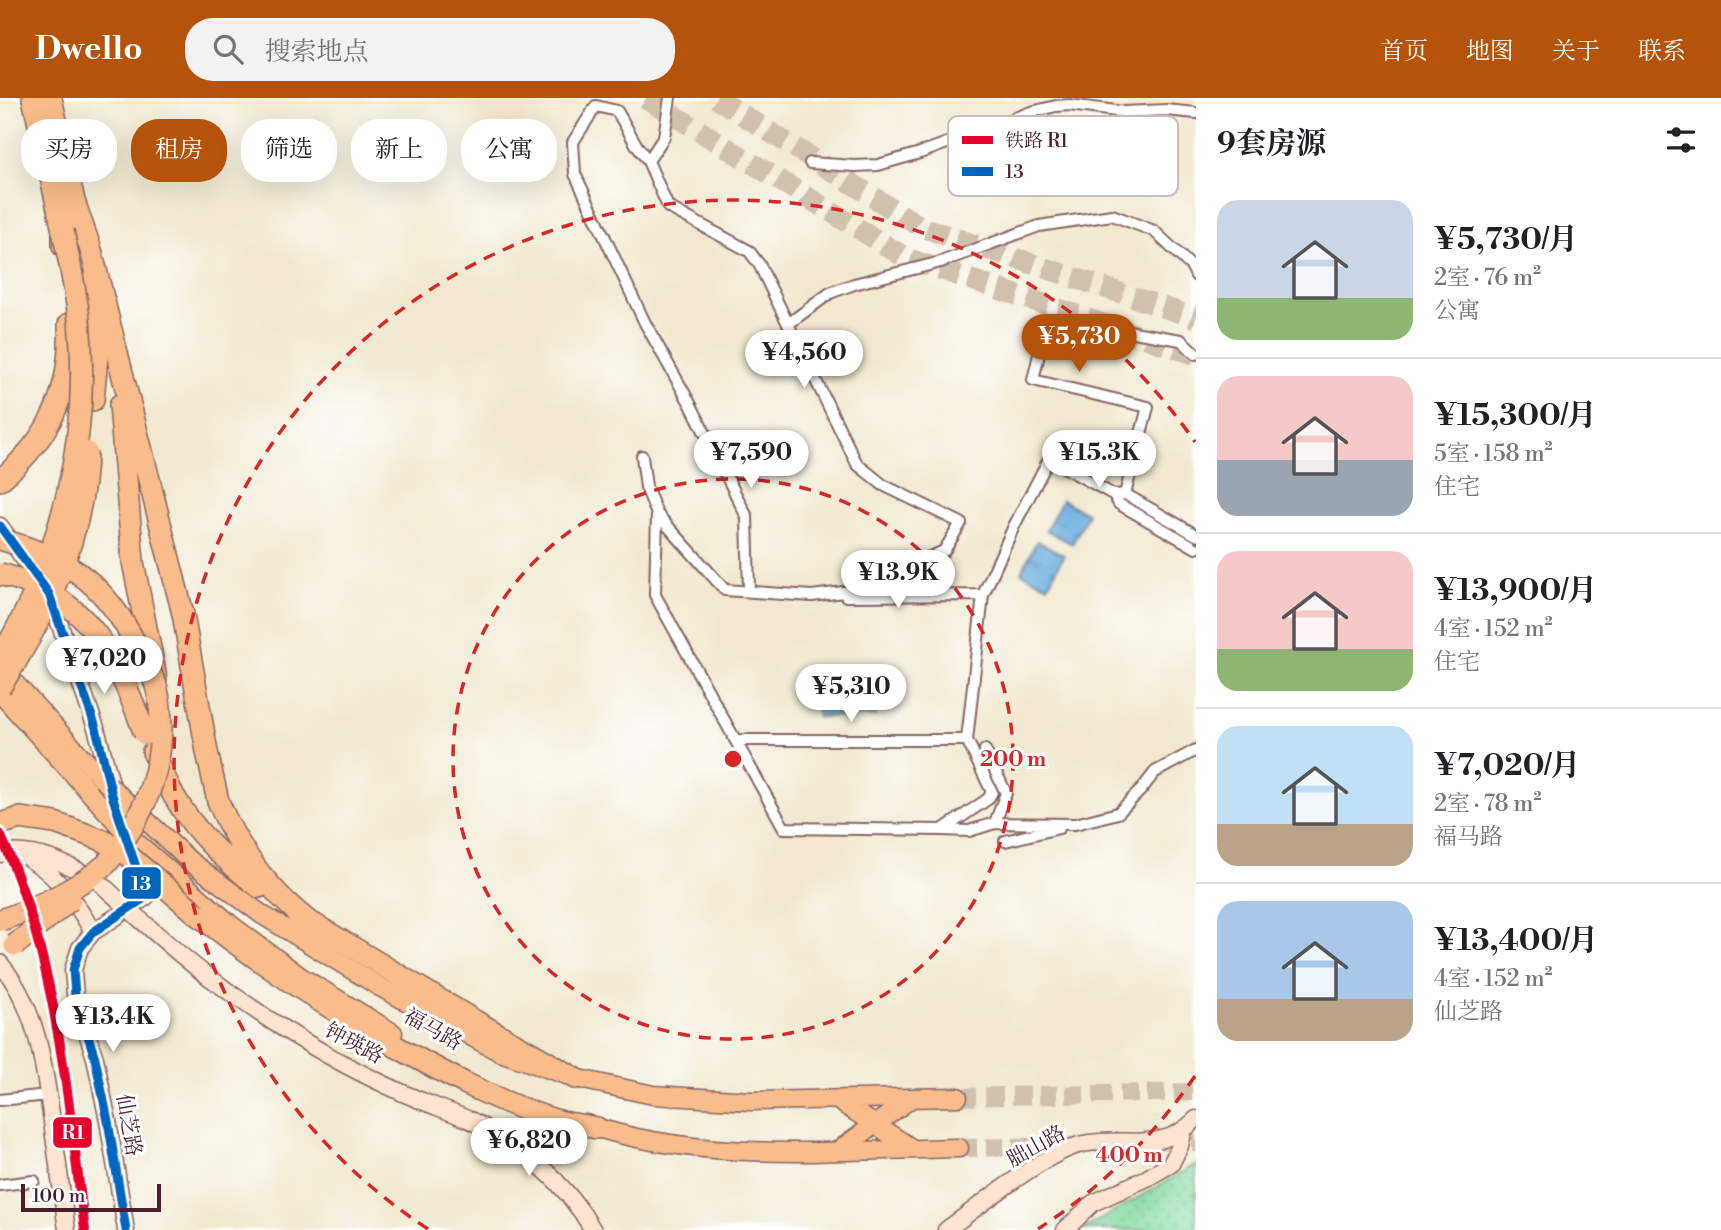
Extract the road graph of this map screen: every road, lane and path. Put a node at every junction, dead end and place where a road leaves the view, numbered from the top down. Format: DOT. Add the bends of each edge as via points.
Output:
graph roads {
  1 [pos="33,98"];
  2 [pos="51,98"];
  3 [pos="670,98"];
  4 [pos="1196,113"];
  5 [pos="1020,116"];
  6 [pos="948,143"];
  7 [pos="648,161"];
  8 [pos="810,163"];
  9 [pos="74,201"];
  10 [pos="63,231"];
  11 [pos="1196,276"];
  12 [pos="108,320"];
  13 [pos="788,324"];
  14 [pos="1196,354"];
  15 [pos="642,456"];
  16 [pos="0,480"];
  17 [pos="1119,495"];
  18 [pos="657,514"];
  19 [pos="0,526"];
  20 [pos="1196,535"];
  21 [pos="0,540"];
  22 [pos="1196,548"];
  23 [pos="0,574"];
  24 [pos="749,590"];
  25 [pos="983,594"];
  26 [pos="812,596"];
  27 [pos="0,658"];
  28 [pos="0,667"];
  29 [pos="0,687"];
  30 [pos="157,687"];
  31 [pos="0,693"];
  32 [pos="735,740"];
  33 [pos="967,740"];
  34 [pos="985,750"];
  35 [pos="1196,750"];
  36 [pos="7,821"];
  37 [pos="995,823"];
  38 [pos="1075,824"];
  39 [pos="942,830"];
  40 [pos="1005,841"];
  41 [pos="19,853"];
  42 [pos="0,855"];
  43 [pos="102,872"];
  44 [pos="0,921"];
  45 [pos="308,921"];
  46 [pos="93,932"];
  47 [pos="0,952"];
  48 [pos="0,963"];
  49 [pos="576,1078"];
  50 [pos="48,1095"];
  51 [pos="958,1097"];
  52 [pos="912,1098"];
  53 [pos="0,1100"];
  54 [pos="837,1100"];
  55 [pos="875,1124"];
  56 [pos="1190,1124"];
  57 [pos="597,1128"];
  58 [pos="959,1148"];
  59 [pos="912,1149"];
  60 [pos="839,1150"];
  61 [pos="34,1181"];
  62 [pos="0,1185"];
  63 [pos="592,1229"];
  64 [pos="67,1230"];
  65 [pos="126,1230"];
  66 [pos="946,1230"];
  67 [pos="1065,1230"];
  1 -- 10 [label="highway"];
  2 -- 9 [label="highway"];
  3 -- 7 [label="street" via="664,137"];
  4 -- 5 [label="street" via="1069,105"];
  6 -- 8 [label="street" via="878,164"];
  7 -- 13 [label="street" via="668,206 749,251"];
  7 -- 24 [label="street" via="617,111 596,106 573,142 575,174 581,187 645,323 747,517"];
  9 -- 12 [label="highway"];
  9 -- 29 [label="highway, bridge" via="97,357 86,481 57,582"];
  10 -- 16 [label="highway, bridge" via="68,373 48,426 27,455"];
  10 -- 27 [label="highway, bridge" via="79,323 75,457 45,569"];
  11 -- 13 [label="street" via="1154,231 1112,215 1039,226 941,262 830,292"];
  12 -- 30 [label="highway, bridge" via="122,416 133,562"];
  12 -- 45 [label="highway" via="183,614 218,801 235,841 281,899"];
  13 -- 26 [label="street" via="857,464 884,485 961,523 944,551 851,591"];
  14 -- 17 [label="street" via="1181,340 1062,320 1044,333 1033,380 1148,407"];
  15 -- 18 [label="street" via="646,487"];
  17 -- 20 [label="street"];
  17 -- 22 [label="street" via="1119,504"];
  17 -- 25 [label="street" via="1049,459"];
  18 -- 24 [label="street" via="725,590"];
  18 -- 32 [label="street" via="655,595"];
  19 -- 46 [label="street, 仙芝路" via="49,594 96,728 146,897"];
  21 -- 30 [label="highway, bridge" via="72,568 106,597 131,632"];
  23 -- 45 [label="highway, bridge" via="43,589 82,617 115,662 175,797 204,838 232,866"];
  24 -- 26 [label="street"];
  25 -- 26 [label="street"];
  25 -- 33 [label="street"];
  28 -- 49 [label="main road, 福马路, bridge" via="102,779 191,862 261,914 380,987 500,1052"];
  30 -- 43 [label="highway, bridge" via="160,733 154,783 134,827"];
  31 -- 57 [label="main road, 福马路, bridge" via="127,834 231,925 301,977 415,1047 521,1101"];
  32 -- 33 [label="street"];
  32 -- 39 [label="street" via="784,828"];
  33 -- 39 [label="street" via="992,792"];
  34 -- 37 [label="street" via="1006,793"];
  35 -- 38 [label="street" via="1155,772 1118,813"];
  36 -- 57 [label="highway, bridge" via="55,823 102,840 123,851 244,951 323,1004 429,1065 531,1111"];
  37 -- 38 [label="street"];
  37 -- 39 [label="street" via="969,831"];
  38 -- 40 [label="street"];
  41 -- 42 [label="street, 钟瑛路"];
  41 -- 43 [label="street, 钟瑛路"];
  41 -- 46 [label="street" via="60,883"];
  43 -- 44 [label="highway, bridge"];
  43 -- 47 [label="highway, bridge" via="15,945"];
  43 -- 63 [label="street, 钟瑛路, bridge" via="169,945 261,1014 382,1083 472,1121 520,1149 544,1167"];
  45 -- 49 [label="highway"];
  46 -- 65 [label="street, 仙芝路" via="76,955 73,986 100,1081"];
  48 -- 50 [label="street" via="32,1021"];
  49 -- 54 [label="main road, 福马路" via="653,1095"];
  50 -- 53 [label="street"];
  50 -- 64 [label="street"];
  51 -- 52 [label="main road, 福马路"];
  52 -- 54 [label="main road, 福马路"];
  52 -- 55 [label="main road"];
  52 -- 59 [label="main road" via="901,1109 898,1123 901,1137"];
  54 -- 55 [label="main road"];
  54 -- 60 [label="main road" via="850,1110 855,1124 850,1139"];
  55 -- 59 [label="main road"];
  55 -- 60 [label="main road"];
  56 -- 66 [label="street, 胐山路" via="1161,1141 1097,1142 1066,1149"];
  56 -- 67 [label="street" via="1171,1164 1093,1203"];
  57 -- 60 [label="main road, 福马路" via="643,1140 717,1150"];
  58 -- 59 [label="main road, 福马路"];
  59 -- 60 [label="main road, 福马路"];
  61 -- 62 [label="street"];
}
